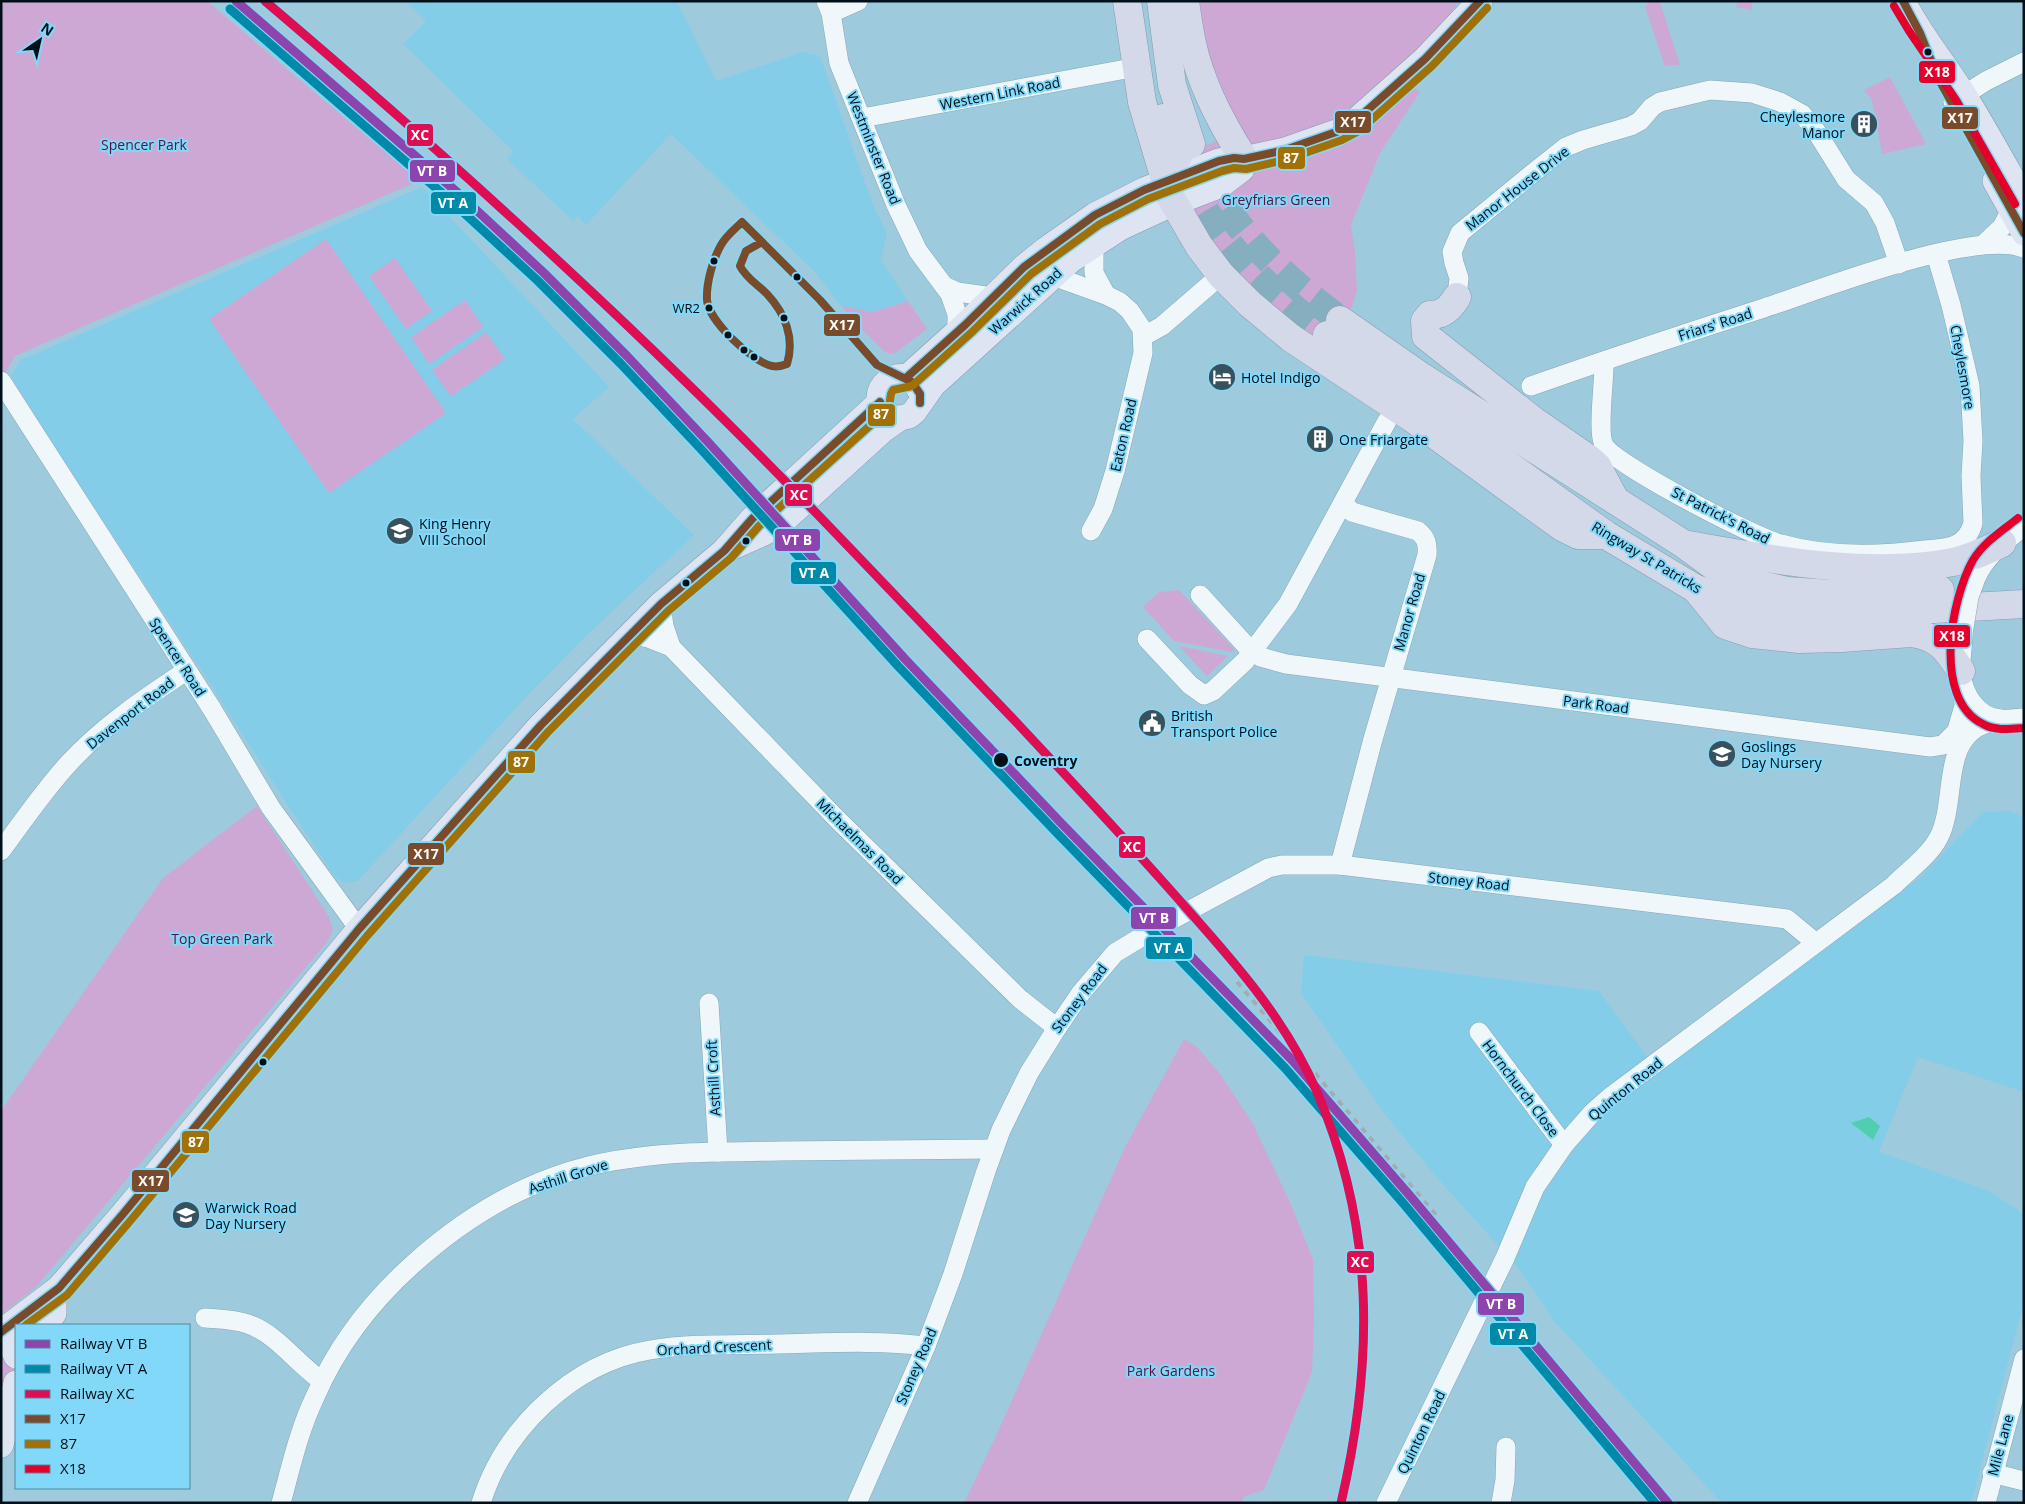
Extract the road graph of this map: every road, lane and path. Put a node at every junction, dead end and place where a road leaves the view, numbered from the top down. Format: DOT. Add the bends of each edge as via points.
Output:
graph roads {
  1 [pos="858,1"];
  2 [pos="1128,1"];
  3 [pos="1142,1"];
  4 [pos="1161,1"];
  5 [pos="1185,1"];
  6 [pos="1903,1"];
  7 [pos="1472,6"];
  8 [pos="829,7"];
  9 [pos="2024,62"];
  10 [pos="1137,68"];
  11 [pos="1958,99"];
  12 [pos="862,118"];
  13 [pos="1244,159"];
  14 [pos="1169,192"];
  15 [pos="2017,204"];
  16 [pos="2024,233"];
  17 [pos="1094,243"];
  18 [pos="1984,244"];
  19 [pos="2024,248"];
  20 [pos="1936,254"];
  21 [pos="1899,264"];
  22 [pos="1024,267"];
  23 [pos="1220,275"];
  24 [pos="1053,277"];
  25 [pos="944,286"];
  26 [pos="1106,295"];
  27 [pos="993,297"];
  28 [pos="1457,297"];
  29 [pos="957,332"];
  30 [pos="1144,336"];
  31 [pos="1604,360"];
  32 [pos="906,378"];
  33 [pos="1,381"];
  34 [pos="1531,386"];
  35 [pos="880,402"];
  36 [pos="920,403"];
  37 [pos="900,418"];
  38 [pos="1399,419"];
  39 [pos="812,480"];
  40 [pos="1616,502"];
  41 [pos="1343,503"];
  42 [pos="2024,526"];
  43 [pos="1091,531"];
  44 [pos="1606,534"];
  45 [pos="1963,541"];
  46 [pos="1682,543"];
  47 [pos="2002,543"];
  48 [pos="2024,586"];
  49 [pos="1696,589"];
  50 [pos="1200,596"];
  51 [pos="661,604"];
  52 [pos="2024,604"];
  53 [pos="631,634"];
  54 [pos="1147,640"];
  55 [pos="671,647"];
  56 [pos="1251,651"];
  57 [pos="186,671"];
  58 [pos="1962,676"];
  59 [pos="1390,678"];
  60 [pos="2024,718"];
  61 [pos="2000,719"];
  62 [pos="1949,738"];
  63 [pos="1951,788"];
  64 [pos="7,829"];
  65 [pos="1,851"];
  66 [pos="1340,865"];
  67 [pos="359,929"];
  68 [pos="1816,943"];
  69 [pos="708,1003"];
  70 [pos="1056,1028"];
  71 [pos="1479,1032"];
  72 [pos="1564,1145"];
  73 [pos="994,1149"];
  74 [pos="718,1152"];
  75 [pos="54,1293"];
  76 [pos="205,1318"];
  77 [pos="24,1324"];
  78 [pos="47,1324"];
  79 [pos="926,1346"];
  80 [pos="2024,1358"];
  81 [pos="322,1381"];
  82 [pos="15,1387"];
  83 [pos="1,1445"];
  84 [pos="1506,1448"];
  85 [pos="1992,1473"];
  86 [pos="2024,1481"];
  87 [pos="281,1503"];
  88 [pos="481,1503"];
  89 [pos="857,1503"];
  90 [pos="1386,1503"];
  91 [pos="1501,1503"];
  92 [pos="1986,1503"];
  1 -- 8 [label="street"];
  2 -- 10 [label="highway"];
  3 -- 4 [label="highway" via="1152,84 1165,127 1186,153 1172,84"];
  5 -- 13 [label="highway" via="1192,44 1204,81 1232,142"];
  6 -- 11 [label="main road" via="1938,78"];
  7 -- 13 [label="main road" via="1425,59 1354,122 1310,142"];
  8 -- 12 [label="street, Westminster Road" via="839,63"];
  9 -- 11 [label="street"];
  10 -- 12 [label="street, Western Link Road"];
  10 -- 14 [label="highway" via="1142,102"];
  11 -- 15 [label="main road"];
  12 -- 25 [label="street, Westminster Road" via="918,251"];
  13 -- 14 [label="main road, Warwick Road" via="1242,169 1221,185"];
  14 -- 17 [label="main road, Warwick Road"];
  14 -- 22 [label="main road, Warwick Road" via="1095,215"];
  14 -- 23 [label="highway" via="1199,246"];
  15 -- 16 [label="main road"];
  15 -- 18 [label="street" via="2002,227"];
  17 -- 24 [label="main road, Warwick Road"];
  17 -- 26 [label="street" via="1094,273"];
  18 -- 19 [label="street"];
  18 -- 20 [label="street, Friars' Road"];
  20 -- 21 [label="street, Friars' Road"];
  20 -- 45 [label="street, Cheylesmore" via="1970,386 1973,523"];
  21 -- 28 [label="street, Manor House Drive" via="1885,223 1874,203 1846,179 1802,114 1780,102 1752,93 1702,91 1660,102 1631,126 1566,147 1460,233 1452,252 1459,278"];
  21 -- 31 [label="street, Friars' Road"];
  22 -- 24 [label="street"];
  22 -- 27 [label="main road, Warwick Road"];
  23 -- 30 [label="street" via="1162,326"];
  23 -- 38 [label="highway" via="1273,324 1377,394"];
  24 -- 26 [label="street"];
  24 -- 36 [label="main road, Warwick Road" via="941,377"];
  25 -- 27 [label="street" via="957,292"];
  25 -- 29 [label="street, Westminster Road" via="956,306"];
  26 -- 30 [label="street" via="1130,311 1138,320"];
  27 -- 29 [label="main road, Warwick Road"];
  28 -- 40 [label="highway" via="1449,309 1430,315 1425,321 1426,336 1534,421 1589,459 1597,466"];
  29 -- 32 [label="main road, Warwick Road"];
  30 -- 43 [label="street, Eaton Road" via="1143,353 1115,472"];
  31 -- 34 [label="street, Friars' Road"];
  31 -- 45 [label="street, St Patrick's Road" via="1601,434 1604,446 1632,468 1745,529 1780,544 1841,553 1912,552 1954,546"];
  32 -- 35 [label="main road, Warwick Road" via="895,377 887,381 880,390"];
  32 -- 36 [label="main road" via="920,391"];
  33 -- 57 [label="street, Spencer Road"];
  35 -- 37 [label="main road" via="885,412"];
  35 -- 39 [label="main road, Warwick Road"];
  36 -- 37 [label="main road, Warwick Road" via="911,415"];
  37 -- 39 [label="main road, Warwick Road"];
  38 -- 41 [label="street"];
  38 -- 44 [label="highway" via="1562,527 1578,535"];
  39 -- 51 [label="main road, Warwick Road" via="758,526 735,536 724,551"];
  40 -- 44 [label="highway, Ringway St Patricks" via="1419,375 1334,327"];
  40 -- 46 [label="highway, Ringway St Patricks"];
  41 -- 56 [label="street" via="1288,604"];
  41 -- 59 [label="street, Manor Road" via="1352,512 1418,531 1428,545"];
  42 -- 47 [label="street, Quinton Road"];
  44 -- 49 [label="highway, Ringway St Patricks"];
  46 -- 47 [label="highway" via="1762,557 1863,568 1918,567 1954,562"];
  46 -- 48 [label="highway, Ringway St Patricks" via="1726,575 1787,591 1830,594"];
  47 -- 58 [label="street, Quinton Road, bridge" via="1982,564 1969,597 1963,634"];
  49 -- 52 [label="highway, Ringway St Patricks" via="1758,609 1814,613 1898,612"];
  49 -- 58 [label="highway" via="1725,625 1740,630 1799,640 1922,634 1947,650"];
  50 -- 56 [label="street"];
  51 -- 53 [label="main road, Warwick Road"];
  51 -- 55 [label="street, Michaelmas Road"];
  53 -- 55 [label="street, Michaelmas Road"];
  53 -- 67 [label="main road, Warwick Road" via="541,725"];
  54 -- 56 [label="street" via="1190,685 1204,695 1214,691"];
  55 -- 70 [label="street, Michaelmas Road" via="837,819 1028,1006"];
  56 -- 59 [label="street, Park Road" via="1286,664"];
  57 -- 64 [label="street, Davenport Road" via="100,733"];
  57 -- 67 [label="street, Spencer Road" via="271,808"];
  58 -- 61 [label="street" via="1969,698 1978,710"];
  58 -- 62 [label="street, Quinton Road" via="1965,700"];
  59 -- 62 [label="street, Park Road" via="1919,745 1930,746"];
  59 -- 66 [label="street, Manor Road"];
  60 -- 61 [label="street"];
  61 -- 63 [label="street, Quinton Road" via="1977,728 1966,737 1955,757"];
  62 -- 63 [label="street, Quinton Road" via="1952,746"];
  63 -- 68 [label="street, Quinton Road" via="1944,823 1932,848 1894,885"];
  64 -- 65 [label="street, Davenport Road"];
  66 -- 68 [label="street, Stoney Road" via="1787,919"];
  66 -- 70 [label="street, Stoney Road" via="1268,868 1153,930 1115,953"];
  67 -- 75 [label="main road, Warwick Road"];
  68 -- 72 [label="street, Quinton Road" via="1617,1092 1593,1112"];
  69 -- 74 [label="street, Asthill Croft"];
  70 -- 73 [label="street, Stoney Road" via="1020,1090"];
  71 -- 72 [label="street, Hornchurch Close"];
  72 -- 90 [label="street, Quinton Road" via="1535,1187 1505,1258"];
  73 -- 74 [label="street, Asthill Grove"];
  73 -- 79 [label="street, Stoney Road"];
  74 -- 81 [label="street, Asthill Grove" via="648,1156 602,1163 543,1181 493,1204 450,1233 385,1291 351,1333"];
  75 -- 77 [label="main road, Warwick Road"];
  75 -- 78 [label="main road" via="54,1313"];
  76 -- 81 [label="street" via="254,1326"];
  79 -- 88 [label="street, Orchard Crescent" via="901,1343 711,1345 649,1350 601,1365 574,1381 530,1419 498,1460"];
  79 -- 89 [label="street, Stoney Road"];
  80 -- 85 [label="street, Mile Lane"];
  81 -- 87 [label="street, Asthill Grove" via="302,1428"];
  82 -- 83 [label="main road"];
  84 -- 91 [label="street"];
  85 -- 86 [label="street"];
  85 -- 92 [label="street, Mile Lane"];
}
